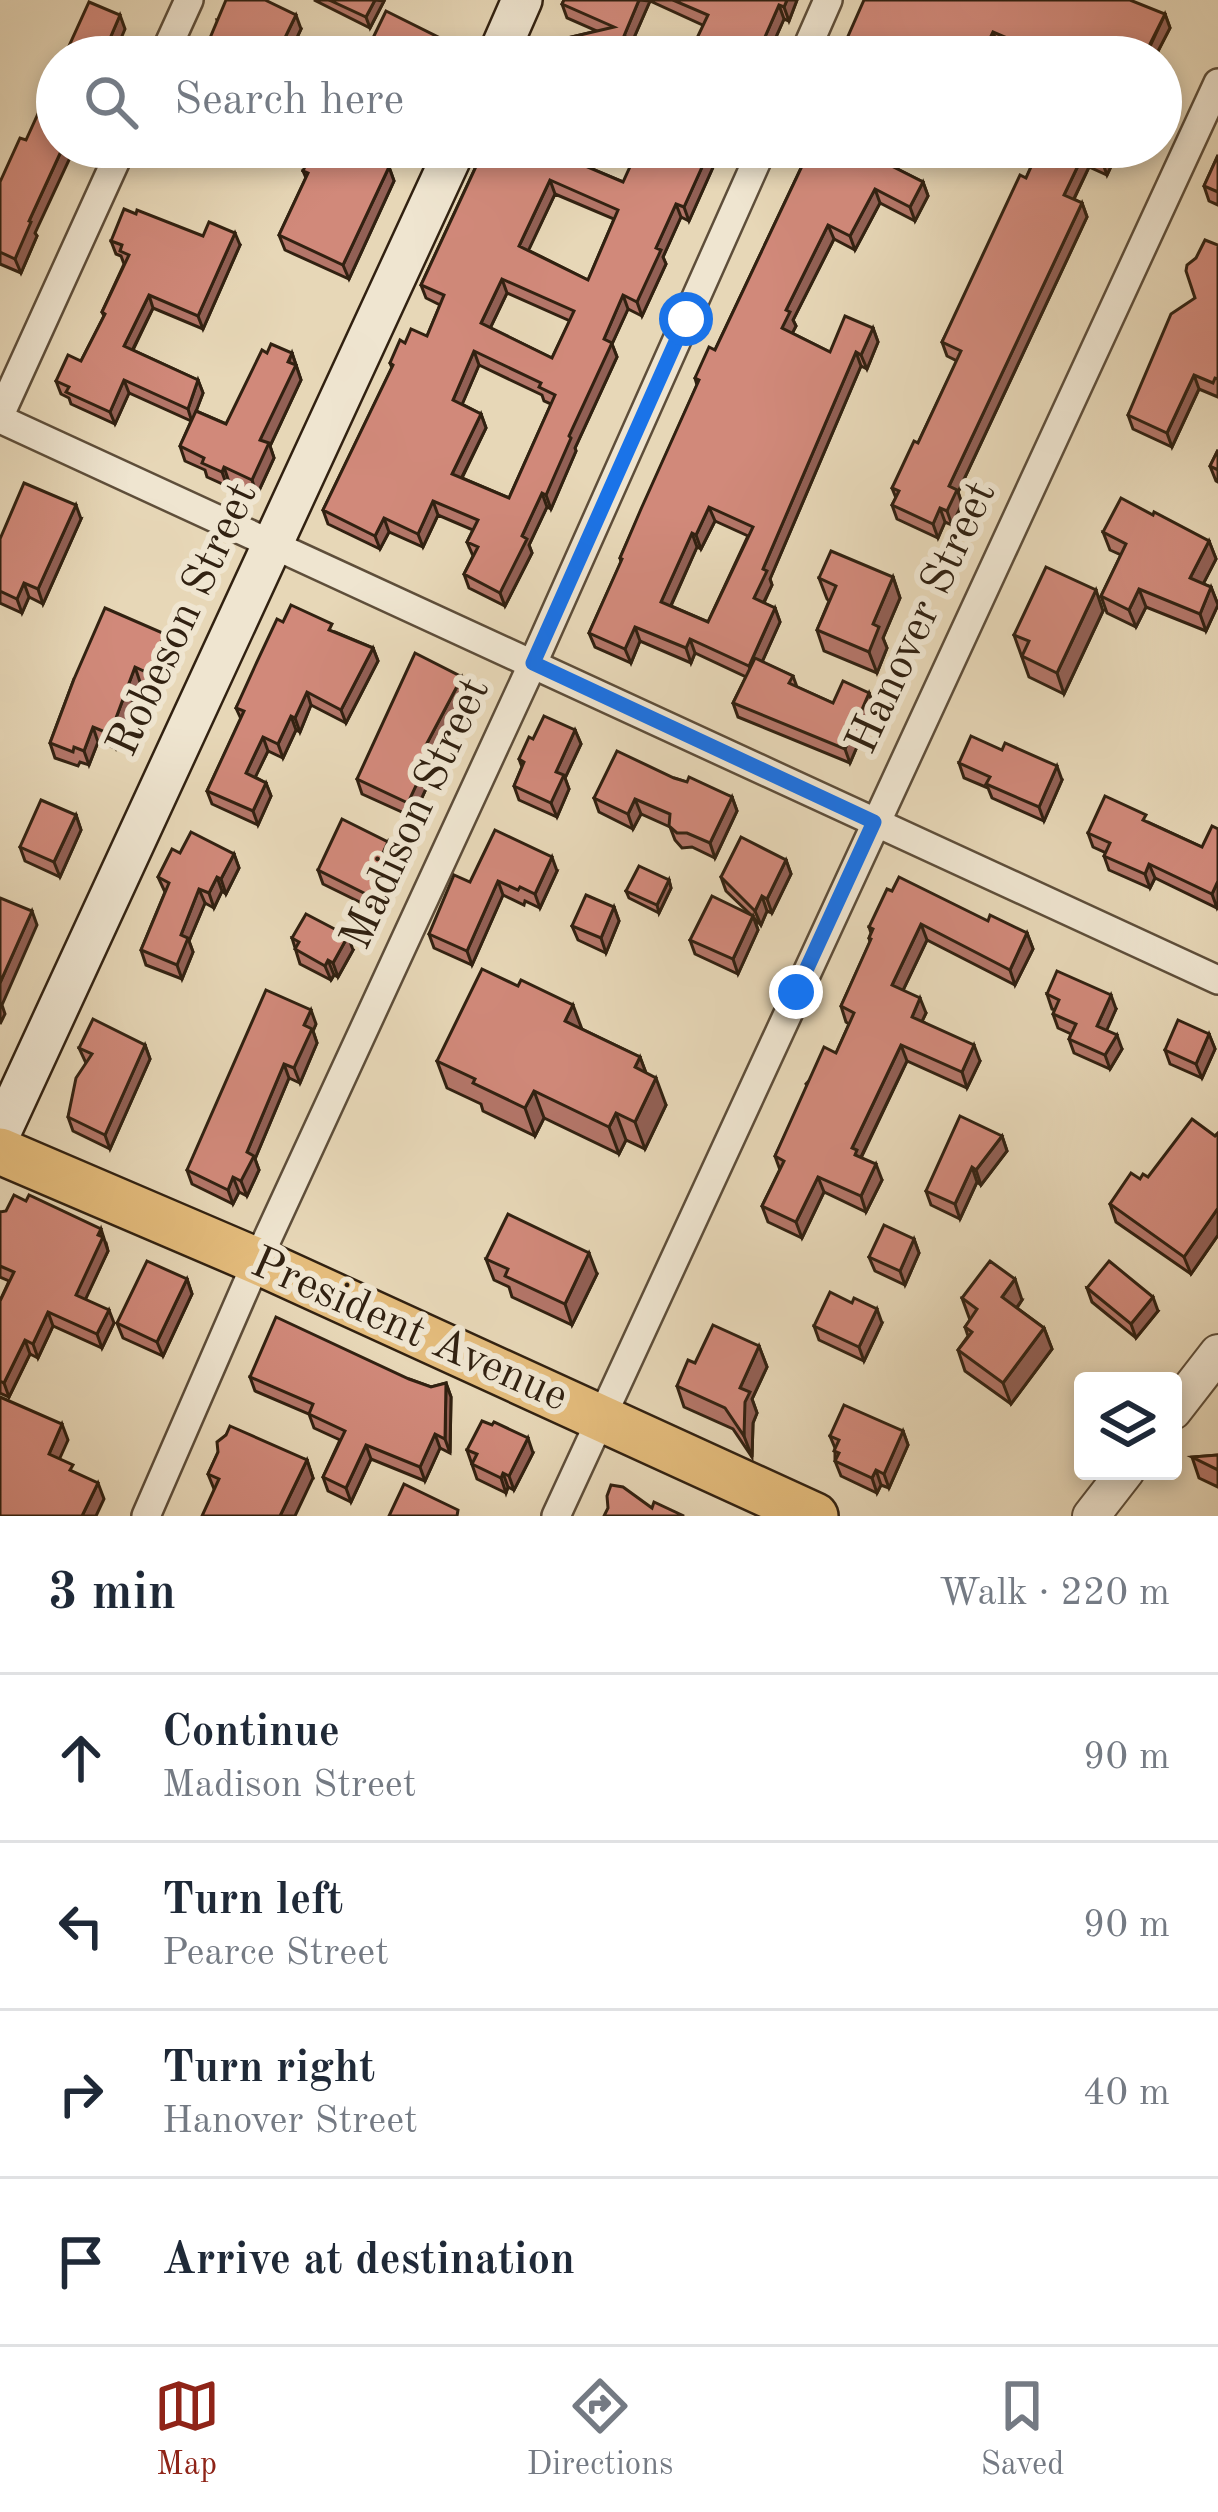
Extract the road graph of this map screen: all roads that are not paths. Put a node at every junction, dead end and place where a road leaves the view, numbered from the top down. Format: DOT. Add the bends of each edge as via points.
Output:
graph roads {
  1 [pos="189,0"];
  2 [pos="522,0"];
  3 [pos="828,0"];
  4 [pos="173,36"];
  5 [pos="506,36"];
  6 [pos="812,36"];
  7 [pos="1218,83"];
  8 [pos="1182,160"];
  9 [pos="113,168"];
  10 [pos="446,168"];
  11 [pos="754,168"];
  12 [pos="1178,168"];
  13 [pos="0,417"];
  14 [pos="272,543"];
  15 [pos="533,663"];
  16 [pos="874,822"];
  17 [pos="1218,980"];
  18 [pos="0,1133"];
  19 [pos="0,1151"];
  20 [pos="257,1262"];
  21 [pos="1218,1353"];
  22 [pos="1182,1399"];
  23 [pos="601,1417"];
  24 [pos="1119,1480"];
  25 [pos="146,1516"];
  26 [pos="556,1516"];
  27 [pos="815,1516"];
  28 [pos="1091,1516"];
  1 -- 4 [label="street"];
  2 -- 5 [label="main road"];
  3 -- 6 [label="street"];
  7 -- 8 [label="street, Hanover Street"];
  9 -- 13 [label="street"];
  10 -- 14 [label="main road, Robeson Street"];
  11 -- 15 [label="street, Madison Street"];
  12 -- 16 [label="street, Hanover Street"];
  13 -- 14 [label="street"];
  14 -- 15 [label="street"];
  14 -- 18 [label="main road, Robeson Street"];
  15 -- 16 [label="street"];
  15 -- 20 [label="street, Madison Street"];
  16 -- 17 [label="street"];
  16 -- 23 [label="street, Hanover Street"];
  19 -- 20 [label="main road, President Avenue"];
  20 -- 23 [label="main road, President Avenue"];
  20 -- 25 [label="street, Madison Street"];
  21 -- 22 [label="street"];
  23 -- 26 [label="street, Hanover Street"];
  23 -- 27 [label="main road, President Avenue"];
  24 -- 28 [label="street"];
}
